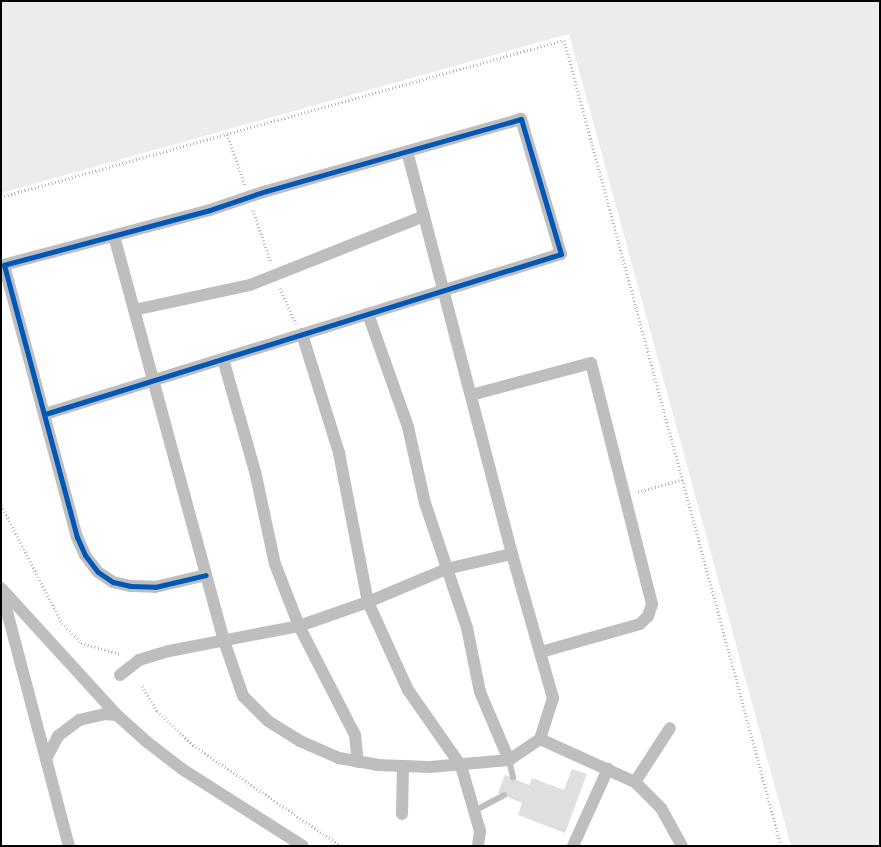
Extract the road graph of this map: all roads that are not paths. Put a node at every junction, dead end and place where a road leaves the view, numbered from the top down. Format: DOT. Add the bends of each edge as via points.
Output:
graph roads {
  1 [pos="407,151"];
  2 [pos="424,216"];
  3 [pos="114,236"];
  4 [pos="444,290"];
  5 [pos="134,310"];
  6 [pos="368,314"];
  7 [pos="302,334"];
  8 [pos="223,358"];
  9 [pos="152,380"];
  10 [pos="471,395"];
  11 [pos="45,414"];
  12 [pos="512,554"];
  13 [pos="446,569"];
  14 [pos="206,575"];
  15 [pos="1,588"];
  16 [pos="368,602"];
  17 [pos="300,626"];
  18 [pos="1,634"];
  19 [pos="15,640"];
  20 [pos="224,641"];
  21 [pos="541,652"];
  22 [pos="120,675"];
  23 [pos="117,715"];
  24 [pos="670,728"];
  25 [pos="540,739"];
  26 [pos="46,759"];
  27 [pos="509,760"];
  28 [pos="358,762"];
  29 [pos="461,766"];
  30 [pos="403,767"];
  31 [pos="608,769"];
  32 [pos="513,778"];
  33 [pos="635,782"];
  34 [pos="504,795"];
  35 [pos="474,811"];
  36 [pos="402,814"];
  37 [pos="69,846"];
  38 [pos="303,846"];
  39 [pos="478,846"];
  40 [pos="573,846"];
  41 [pos="682,846"];
  1 -- 2 [label="street"];
  1 -- 3 [label="street"];
  1 -- 4 [label="street" via="522,119 561,254"];
  2 -- 4 [label="street"];
  2 -- 5 [label="street" via="250,285"];
  3 -- 5 [label="street"];
  3 -- 11 [label="street" via="4,265"];
  4 -- 6 [label="street"];
  4 -- 10 [label="street"];
  5 -- 9 [label="street"];
  6 -- 7 [label="street"];
  6 -- 13 [label="street" via="408,427 425,503"];
  7 -- 8 [label="street"];
  7 -- 16 [label="street" via="339,454"];
  8 -- 9 [label="street"];
  8 -- 17 [label="street" via="255,471 275,564"];
  9 -- 11 [label="street"];
  9 -- 14 [label="street"];
  10 -- 12 [label="street"];
  10 -- 21 [label="street" via="591,363 652,604 648,616 640,624"];
  11 -- 14 [label="street" via="77,537 98,572 114,582 155,587"];
  12 -- 13 [label="street"];
  12 -- 21 [label="street"];
  13 -- 16 [label="street"];
  13 -- 27 [label="street" via="467,628 480,692"];
  14 -- 20 [label="street"];
  15 -- 19 [label="street"];
  15 -- 23 [label="street"];
  16 -- 17 [label="street"];
  16 -- 29 [label="street" via="408,690"];
  17 -- 20 [label="street"];
  17 -- 28 [label="street" via="355,735"];
  18 -- 19 [label="street"];
  19 -- 26 [label="street"];
  20 -- 22 [label="street" via="139,660"];
  20 -- 28 [label="street" via="244,696 268,721 327,755"];
  21 -- 25 [label="street" via="553,698"];
  23 -- 26 [label="street" via="104,714 79,720 58,736"];
  23 -- 38 [label="street" via="182,769"];
  24 -- 33 [label="street"];
  25 -- 27 [label="street"];
  25 -- 31 [label="street"];
  26 -- 37 [label="street"];
  27 -- 29 [label="street"];
  27 -- 32 [label="lane"];
  28 -- 30 [label="street"];
  29 -- 30 [label="street"];
  29 -- 35 [label="street"];
  30 -- 36 [label="street"];
  31 -- 33 [label="street"];
  31 -- 40 [label="street"];
  33 -- 41 [label="street" via="662,808"];
  34 -- 35 [label="lane"];
  35 -- 39 [label="street" via="480,831"];
}
